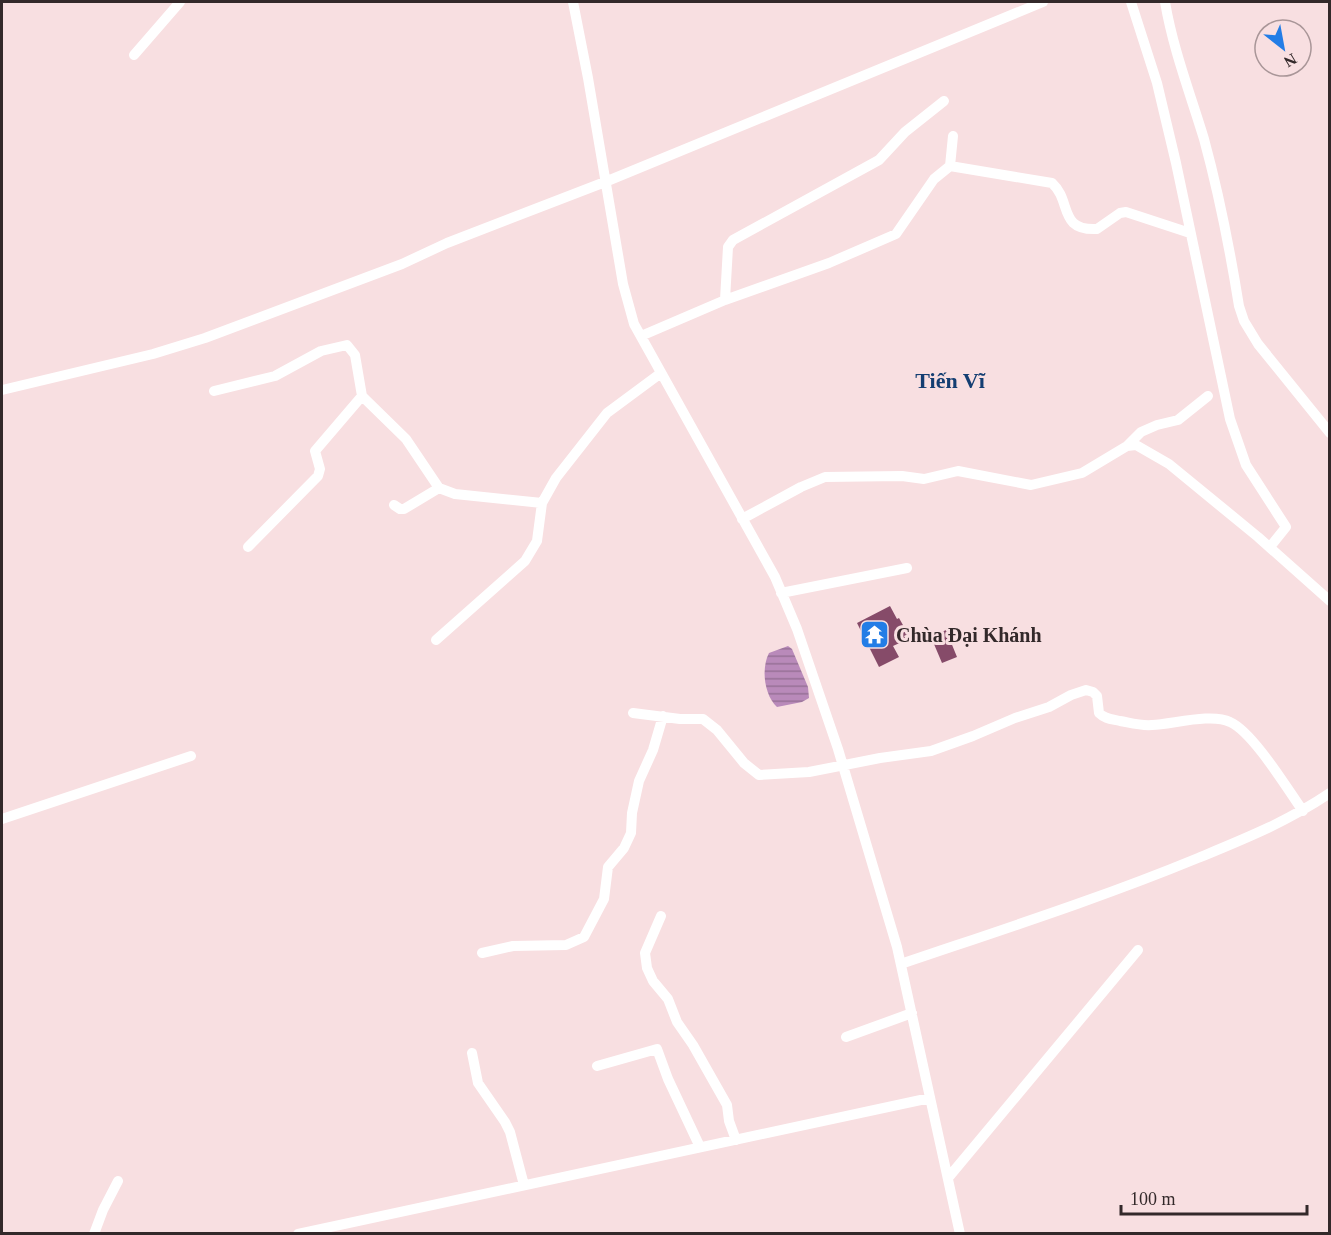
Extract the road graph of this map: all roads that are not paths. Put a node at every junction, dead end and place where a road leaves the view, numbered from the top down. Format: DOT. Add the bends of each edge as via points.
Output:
graph roads {
  1 [pos="180,2"];
  2 [pos="573,2"];
  3 [pos="1043,2"];
  4 [pos="1131,2"];
  5 [pos="1165,2"];
  6 [pos="134,54"];
  7 [pos="944,100"];
  8 [pos="953,136"];
  9 [pos="951,166"];
  10 [pos="605,182"];
  11 [pos="1190,233"];
  12 [pos="725,300"];
  13 [pos="641,336"];
  14 [pos="661,373"];
  15 [pos="2,390"];
  16 [pos="214,391"];
  17 [pos="362,396"];
  18 [pos="1208,396"];
  19 [pos="1328,429"];
  20 [pos="1127,446"];
  21 [pos="439,488"];
  22 [pos="542,503"];
  23 [pos="394,506"];
  24 [pos="742,519"];
  25 [pos="248,547"];
  26 [pos="1270,547"];
  27 [pos="907,568"];
  28 [pos="781,593"];
  29 [pos="1329,601"];
  30 [pos="436,640"];
  31 [pos="633,713"];
  32 [pos="663,716"];
  33 [pos="191,756"];
  34 [pos="843,766"];
  35 [pos="1329,793"];
  36 [pos="1303,811"];
  37 [pos="2,819"];
  38 [pos="661,916"];
  39 [pos="1138,950"];
  40 [pos="482,953"];
  41 [pos="901,964"];
  42 [pos="912,1013"];
  43 [pos="846,1037"];
  44 [pos="472,1053"];
  45 [pos="597,1065"];
  46 [pos="930,1098"];
  47 [pos="736,1140"];
  48 [pos="700,1147"];
  49 [pos="948,1178"];
  50 [pos="118,1181"];
  51 [pos="524,1185"];
  52 [pos="94,1233"];
  53 [pos="298,1233"];
  54 [pos="960,1233"];
  1 -- 6 [label="street"];
  2 -- 10 [label="street"];
  3 -- 10 [label="street"];
  4 -- 11 [label="street" via="1157,83"];
  5 -- 19 [label="street" via="1175,51 1219,197 1244,321 1258,344"];
  7 -- 12 [label="street" via="879,160 734,240 728,247"];
  8 -- 9 [label="street"];
  9 -- 11 [label="street" via="1052,183 1069,219 1078,227 1097,229 1126,212"];
  9 -- 12 [label="street" via="934,179 896,234"];
  10 -- 13 [label="street" via="623,284"];
  10 -- 15 [label="street" via="206,338"];
  11 -- 26 [label="street" via="1230,419 1246,465 1286,527"];
  12 -- 13 [label="street"];
  13 -- 14 [label="street"];
  14 -- 22 [label="street" via="607,413 556,478"];
  14 -- 24 [label="street"];
  16 -- 17 [label="street" via="274,376 321,351 347,345 355,355"];
  17 -- 21 [label="street" via="406,439"];
  17 -- 25 [label="street" via="315,451 318,476"];
  18 -- 20 [label="street" via="1178,420 1141,432"];
  20 -- 24 [label="street" via="1082,473 1031,485 958,471 924,479 825,477"];
  20 -- 26 [label="street" via="1136,445 1169,464"];
  21 -- 22 [label="street" via="455,494"];
  21 -- 23 [label="street" via="404,509"];
  22 -- 30 [label="street" via="537,541 525,561"];
  24 -- 28 [label="street"];
  26 -- 29 [label="street"];
  27 -- 28 [label="street"];
  28 -- 34 [label="street"];
  31 -- 32 [label="street"];
  32 -- 34 [label="street" via="703,720 759,775"];
  32 -- 40 [label="street" via="639,781 631,833 608,867 604,899 584,937 566,945 513,946"];
  33 -- 37 [label="street"];
  34 -- 36 [label="street" via="931,751 1089,691 1096,694 1099,713 1108,719 1152,725 1212,719 1233,723 1271,765"];
  34 -- 41 [label="street"];
  35 -- 36 [label="street"];
  36 -- 41 [label="street" via="1149,878"];
  38 -- 47 [label="street" via="645,952 647,968 727,1105"];
  39 -- 49 [label="street"];
  41 -- 42 [label="street"];
  42 -- 43 [label="street"];
  42 -- 46 [label="street"];
  44 -- 51 [label="street" via="478,1083 510,1132"];
  45 -- 48 [label="street" via="657,1049"];
  46 -- 47 [label="street"];
  46 -- 49 [label="street"];
  47 -- 48 [label="street"];
  48 -- 51 [label="street"];
  49 -- 54 [label="street"];
  50 -- 52 [label="street"];
  51 -- 53 [label="street"];
}
